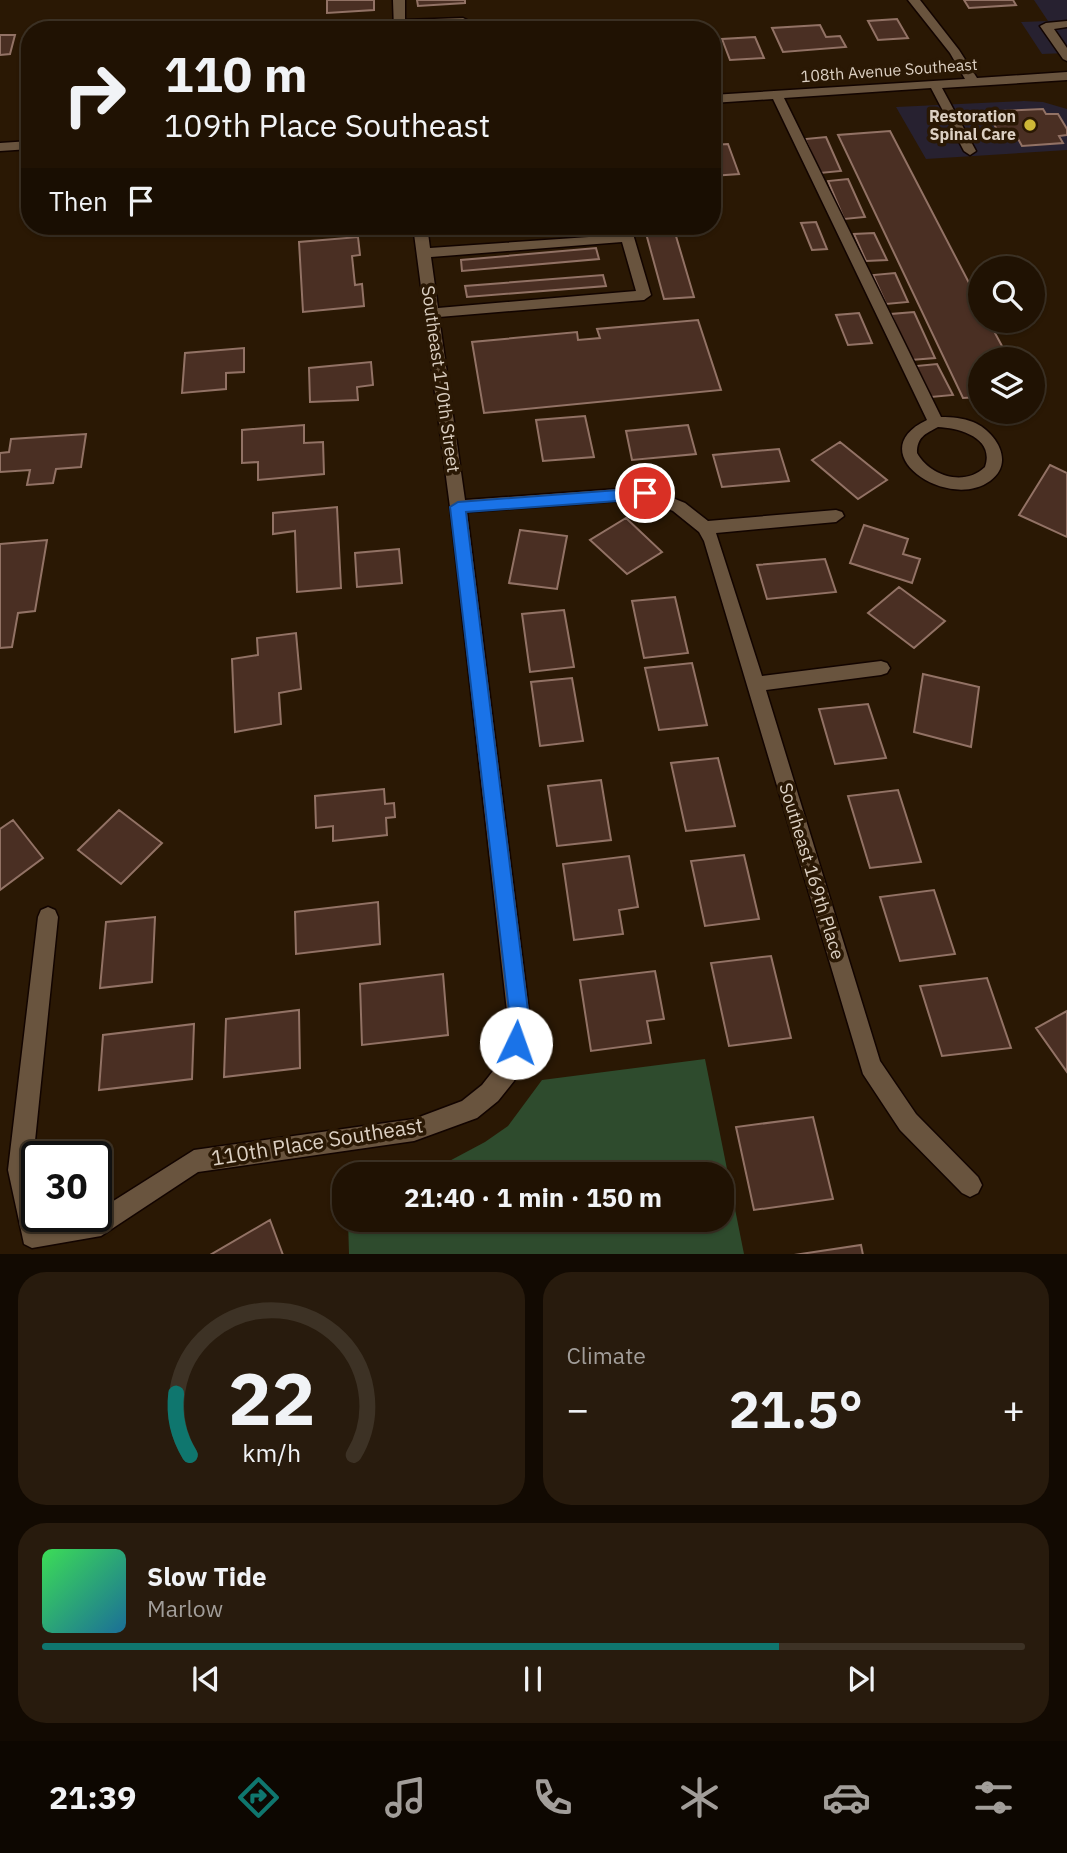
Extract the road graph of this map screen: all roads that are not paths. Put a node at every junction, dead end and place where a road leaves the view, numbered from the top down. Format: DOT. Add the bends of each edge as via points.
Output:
graph roads {
  1 [pos="398,0"];
  2 [pos="914,0"];
  3 [pos="400,21"];
  4 [pos="1067,24"];
  5 [pos="1067,57"];
  6 [pos="1067,76"];
  7 [pos="973,82"];
  8 [pos="935,85"];
  9 [pos="777,95"];
  10 [pos="721,98"];
  11 [pos="21,146"];
  12 [pos="0,147"];
  13 [pos="970,151"];
  14 [pos="421,235"];
  15 [pos="424,253"];
  16 [pos="432,313"];
  17 [pos="936,422"];
  18 [pos="458,507"];
  19 [pos="836,516"];
  20 [pos="705,528"];
  21 [pos="881,668"];
  22 [pos="755,684"];
  23 [pos="48,917"];
  24 [pos="506,1073"];
  25 [pos="970,1185"];
  1 -- 3 [label="street"];
  2 -- 7 [label="street" via="956,52"];
  4 -- 5 [label="street" via="1046,26"];
  6 -- 7 [label="street, 108th Avenue Southeast"];
  7 -- 8 [label="street, 108th Avenue Southeast"];
  8 -- 9 [label="street, 108th Avenue Southeast"];
  8 -- 13 [label="street"];
  9 -- 10 [label="street, 108th Avenue Southeast"];
  9 -- 17 [label="street"];
  11 -- 12 [label="street"];
  14 -- 15 [label="street, Southeast 170th Street"];
  15 -- 16 [label="street, Southeast 170th Street"];
  15 -- 16 [label="street" via="628,237 644,295"];
  16 -- 18 [label="street, Southeast 170th Street"];
  17 -- 17 [label="street" via="921,426 907,445 919,469 950,484 975,482 993,471 993,447 983,435 953,422"];
  18 -- 20 [label="street" via="645,493 679,507"];
  18 -- 24 [label="street, Southeast 170th Street" via="518,1011 516,1043"];
  19 -- 20 [label="street"];
  20 -- 22 [label="street, Southeast 169th Place"];
  21 -- 22 [label="street"];
  22 -- 25 [label="street, Southeast 169th Place" via="871,1066 908,1122"];
  23 -- 24 [label="street, 110th Place Southeast" via="20,1170 32,1236 93,1228 194,1161 414,1130 469,1110 491,1093"];
}
